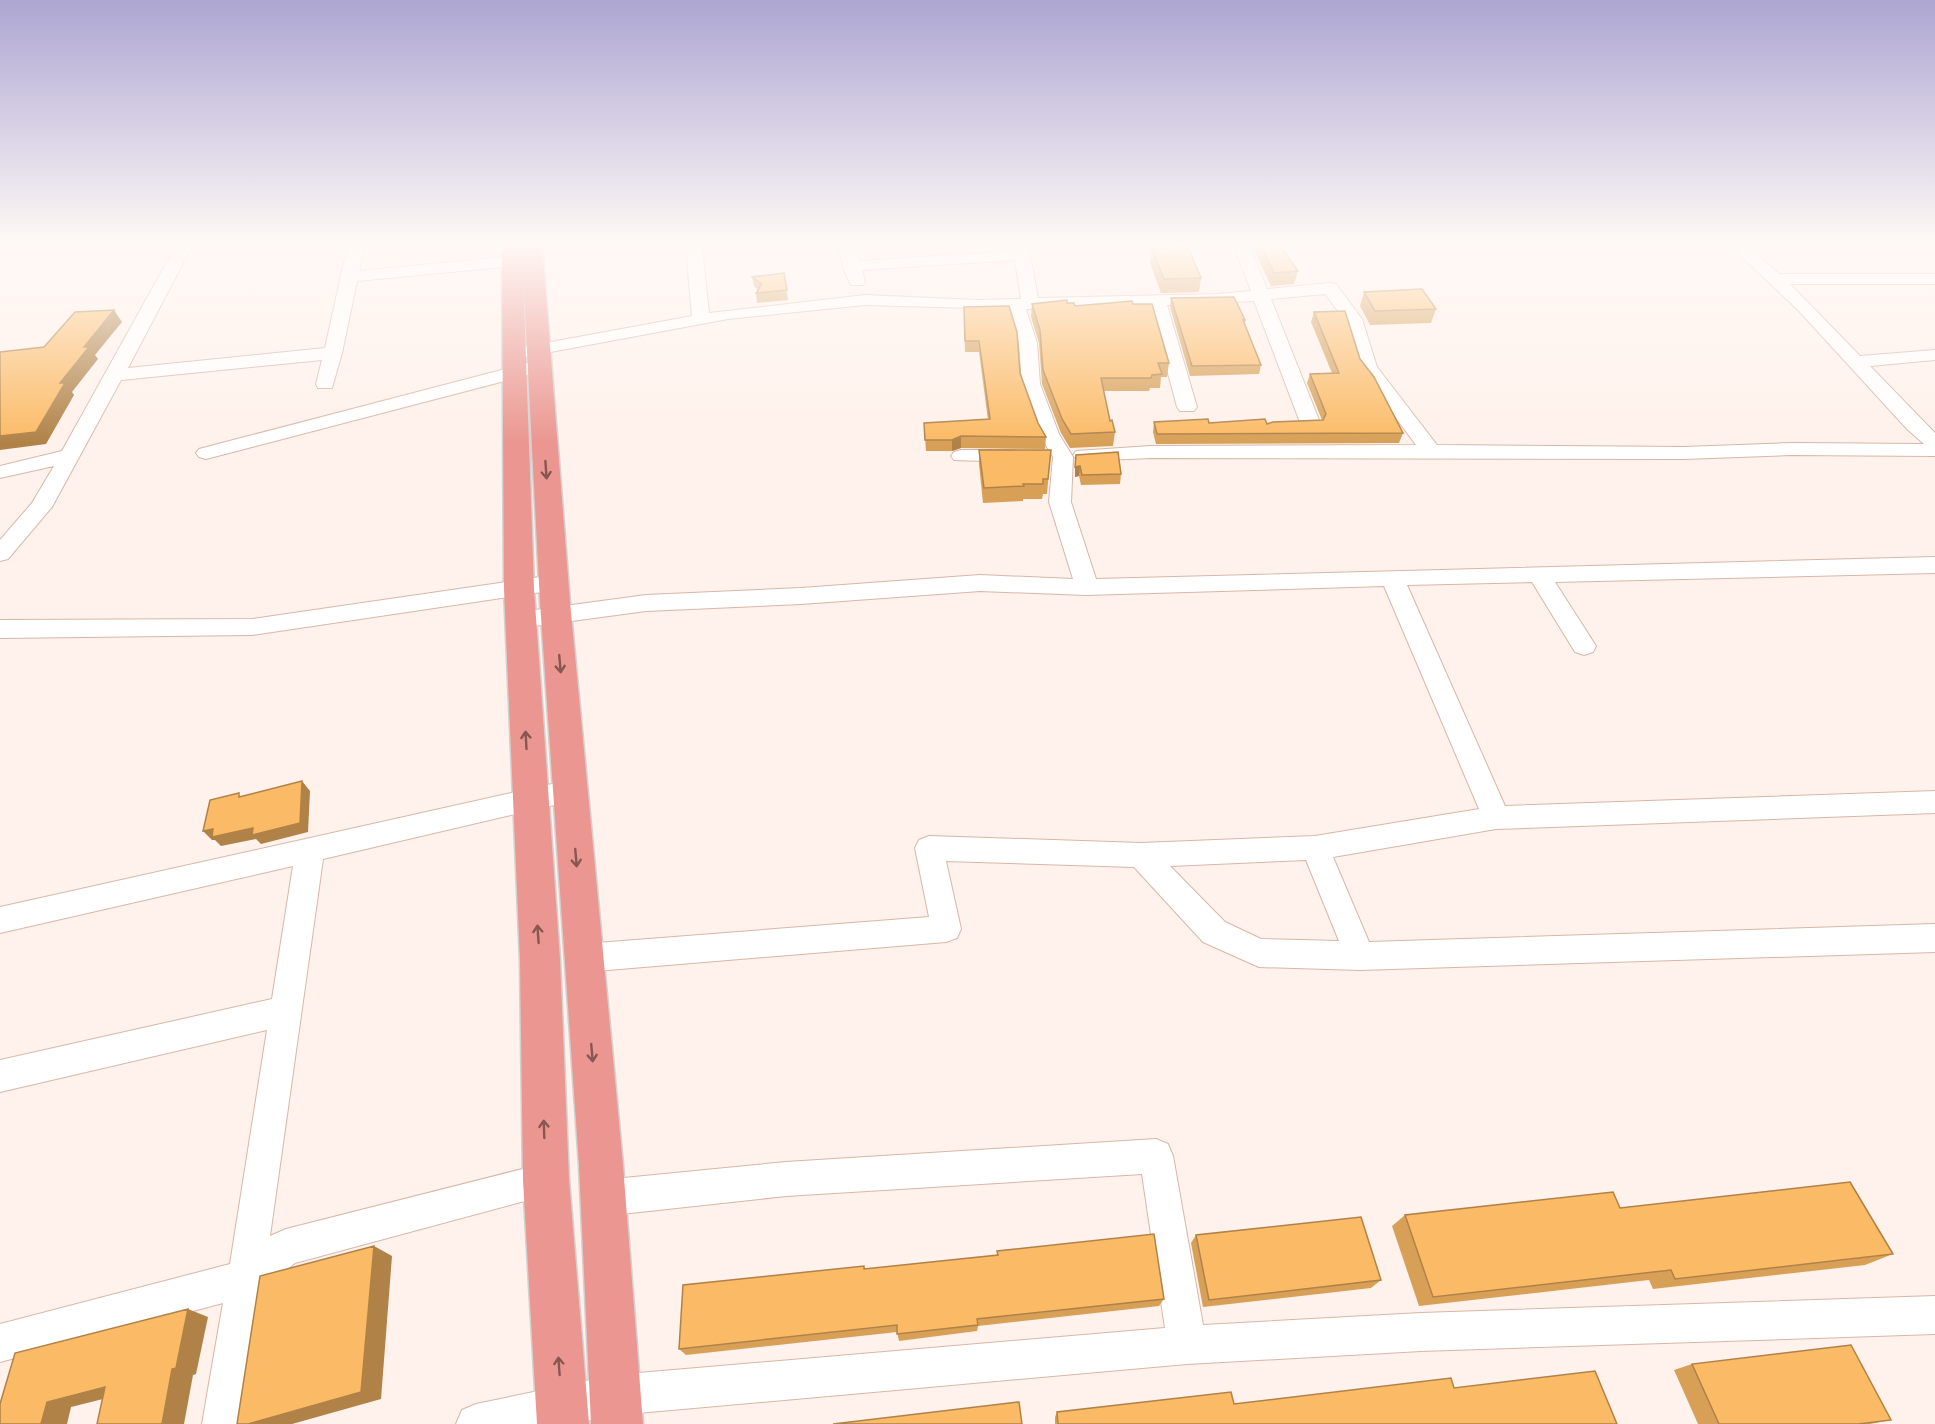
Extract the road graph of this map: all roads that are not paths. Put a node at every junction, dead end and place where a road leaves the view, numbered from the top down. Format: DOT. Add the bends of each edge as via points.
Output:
graph roads {
  1 [pos="149,310"];
  2 [pos="343,310"];
  3 [pos="523,310"];
  4 [pos="700,310"];
  5 [pos="763,310"];
  6 [pos="1024,310"];
  7 [pos="1160,310"];
  8 [pos="1266,310"];
  9 [pos="1347,310"];
  10 [pos="1808,310"];
  11 [pos="701,319"];
  12 [pos="333,352"];
  13 [pos="1935,355"];
  14 [pos="526,360"];
  15 [pos="1856,362"];
  16 [pos="114,375"];
  17 [pos="326,384"];
  18 [pos="1187,407"];
  19 [pos="1311,425"];
  20 [pos="1935,443"];
  21 [pos="1935,450"];
  22 [pos="1431,451"];
  23 [pos="206,453"];
  24 [pos="69,456"];
  25 [pos="961,456"];
  26 [pos="1063,457"];
  27 [pos="0,472"];
  28 [pos="533,508"];
  29 [pos="0,554"];
  30 [pos="1935,565"];
  31 [pos="1538,574"];
  32 [pos="1392,578"];
  33 [pos="1086,587"];
  34 [pos="555,599"];
  35 [pos="519,605"];
  36 [pos="0,628"];
  37 [pos="1584,646"];
  38 [pos="570,791"];
  39 [pos="530,801"];
  40 [pos="1935,802"];
  41 [pos="1496,818"];
  42 [pos="310,848"];
  43 [pos="1315,848"];
  44 [pos="1141,855"];
  45 [pos="0,920"];
  46 [pos="1935,938"];
  47 [pos="1360,957"];
  48 [pos="584,958"];
  49 [pos="286,1011"];
  50 [pos="0,1076"];
  51 [pos="546,1180"];
  52 [pos="603,1198"];
  53 [pos="246,1278"];
  54 [pos="1935,1315"];
  55 [pos="0,1343"];
  56 [pos="1187,1346"];
  57 [pos="616,1410"];
  58 [pos="562,1415"];
  59 [pos="222,1424"];
  60 [pos="476,1424"];
  1 -- 16 [label="street"];
  2 -- 12 [label="street"];
  3 -- 14 [label="highway"];
  4 -- 11 [label="street"];
  5 -- 11 [label="street"];
  6 -- 26 [label="street" via="1031,384 1049,434"];
  7 -- 18 [label="street"];
  8 -- 19 [label="street"];
  9 -- 22 [label="street" via="1353,319 1368,368"];
  10 -- 15 [label="street"];
  11 -- 14 [label="street"];
  12 -- 16 [label="street"];
  12 -- 17 [label="street"];
  13 -- 15 [label="street"];
  14 -- 23 [label="street"];
  14 -- 28 [label="highway"];
  15 -- 20 [label="street"];
  16 -- 24 [label="street"];
  21 -- 22 [label="street"];
  22 -- 26 [label="street" via="1151,452"];
  24 -- 27 [label="street"];
  24 -- 29 [label="street" via="41,507"];
  25 -- 26 [label="street"];
  26 -- 33 [label="street" via="1060,502"];
  28 -- 34 [label="highway"];
  28 -- 35 [label="highway"];
  30 -- 31 [label="street"];
  31 -- 32 [label="street"];
  31 -- 37 [label="street"];
  32 -- 33 [label="street"];
  32 -- 41 [label="street"];
  33 -- 34 [label="street" via="980,583 646,603"];
  34 -- 35 [label="street"];
  34 -- 38 [label="highway, one-way"];
  35 -- 36 [label="street" via="252,627"];
  39 -- 35 [label="highway, one-way"];
  38 -- 39 [label="street"];
  38 -- 48 [label="highway, one-way"];
  39 -- 42 [label="street"];
  51 -- 39 [label="highway, one-way" via="540,960"];
  40 -- 41 [label="street"];
  41 -- 43 [label="street"];
  42 -- 45 [label="street"];
  42 -- 49 [label="street"];
  43 -- 44 [label="street"];
  43 -- 47 [label="street"];
  44 -- 47 [label="street" via="1214,932 1259,953"];
  44 -- 48 [label="street" via="929,848 946,929"];
  46 -- 47 [label="street"];
  48 -- 52 [label="highway, one-way"];
  49 -- 50 [label="street"];
  49 -- 53 [label="street"];
  51 -- 53 [label="street" via="286,1246"];
  58 -- 51 [label="highway, one-way"];
  52 -- 56 [label="street" via="786,1179 1156,1156"];
  52 -- 57 [label="highway"];
  53 -- 55 [label="street"];
  53 -- 59 [label="street"];
  54 -- 56 [label="street" via="1421,1332"];
  56 -- 57 [label="street"];
  57 -- 58 [label="street"];
  58 -- 60 [label="street"];
}
